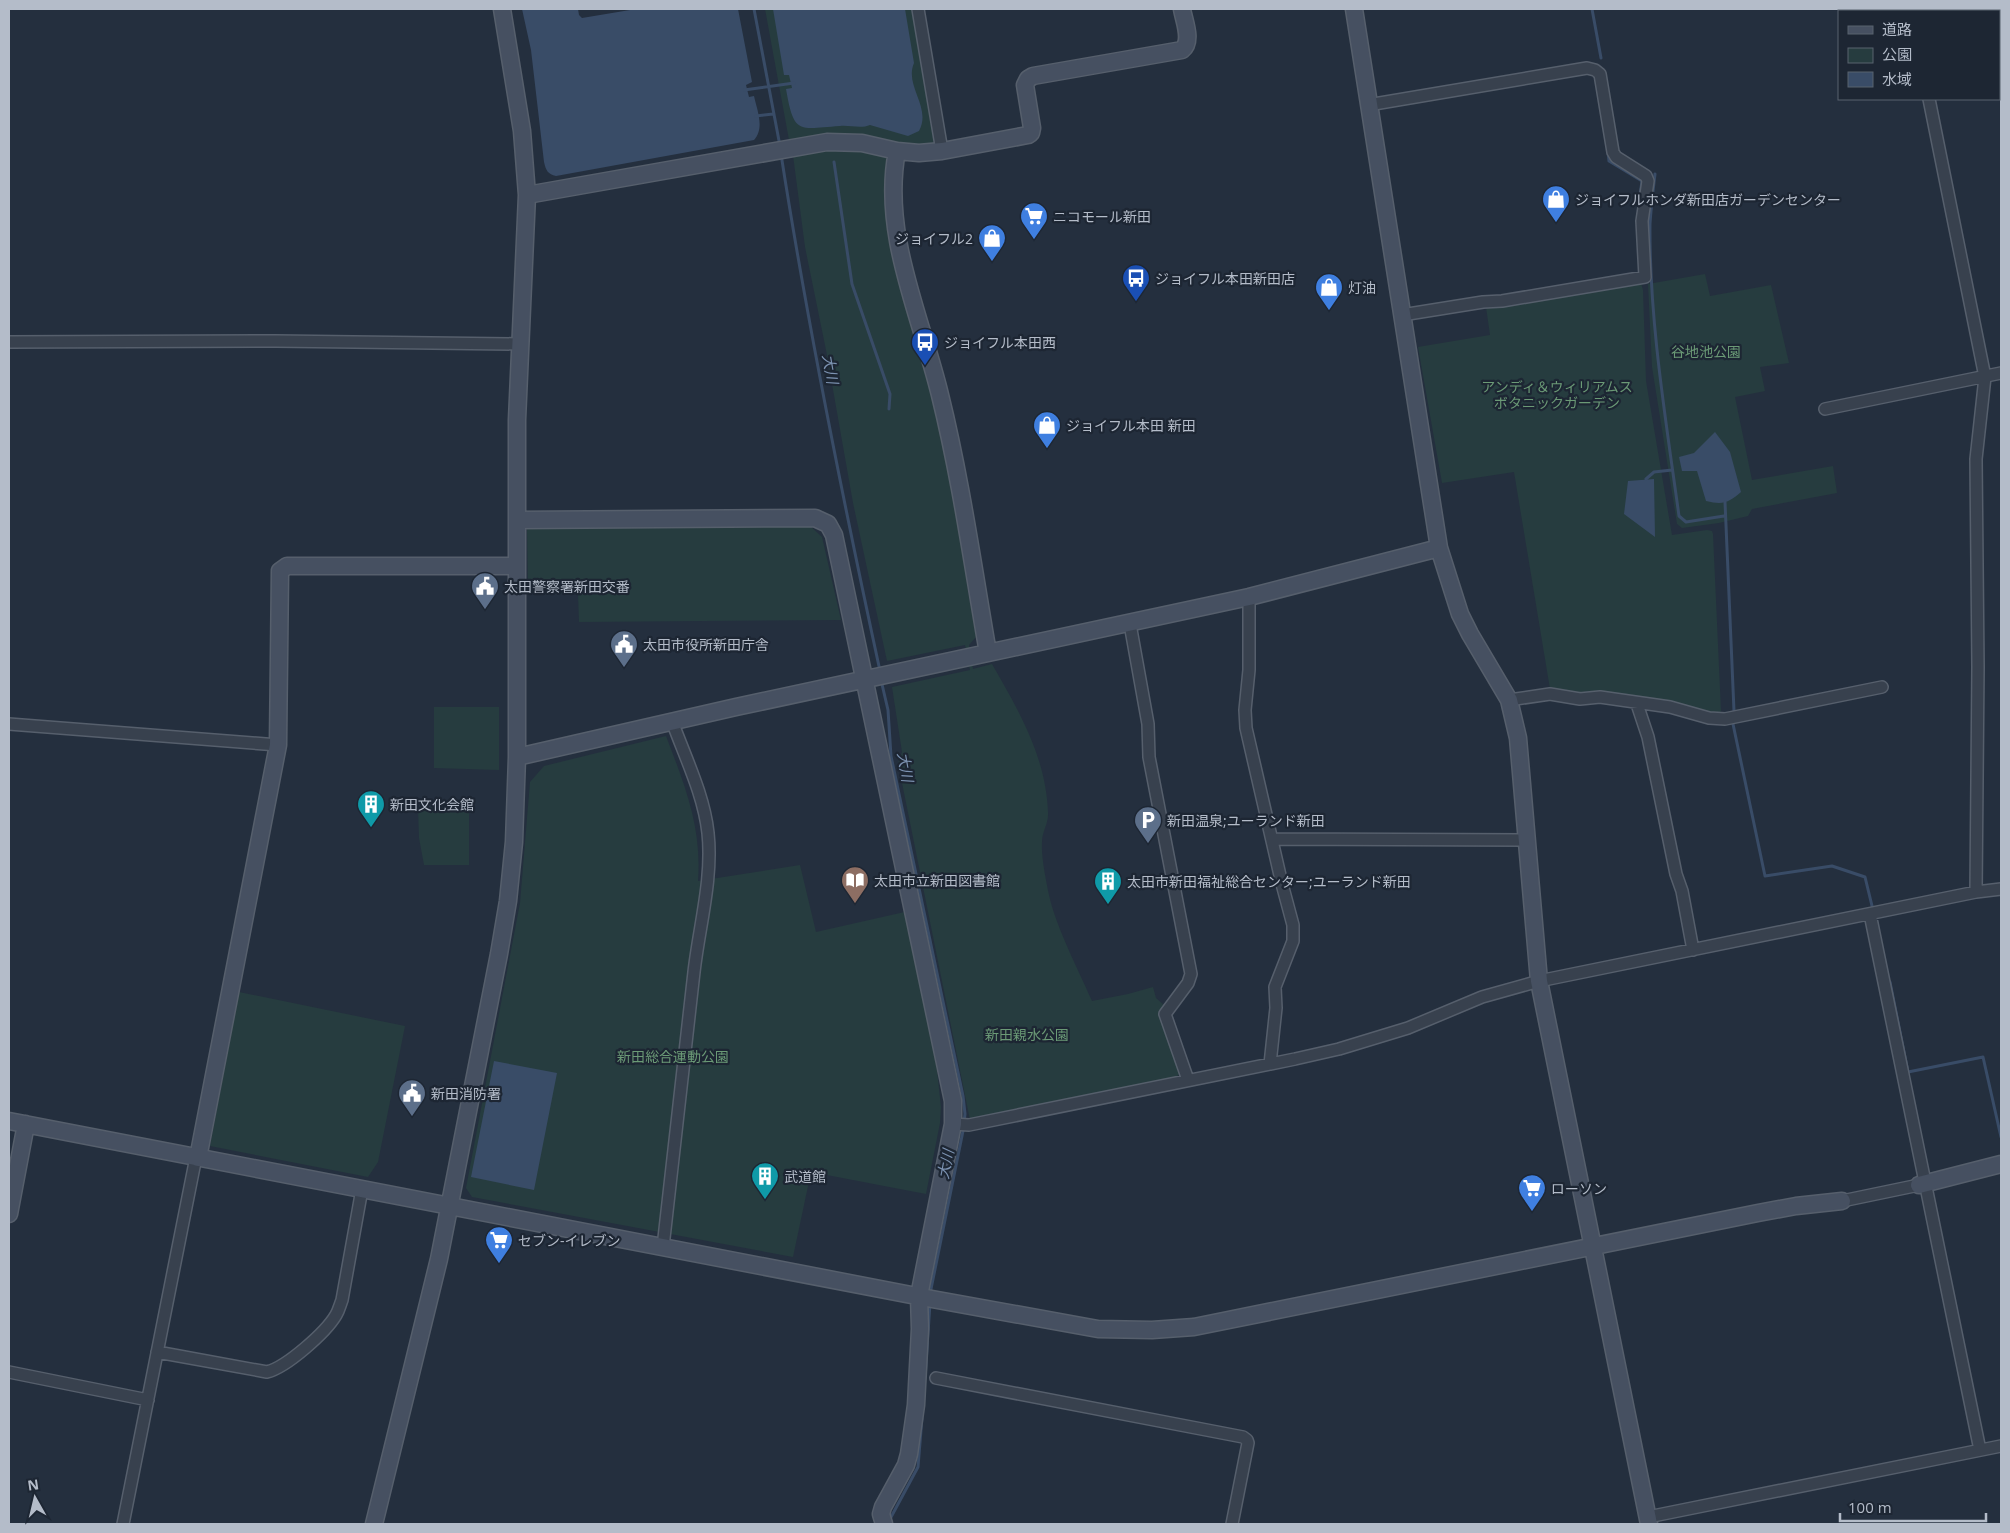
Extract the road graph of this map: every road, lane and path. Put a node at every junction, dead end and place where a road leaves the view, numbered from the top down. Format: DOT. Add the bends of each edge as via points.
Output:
graph roads {
  1 [pos="502,9"];
  2 [pos="918,9"];
  3 [pos="1182,9"];
  4 [pos="1354,9"];
  5 [pos="1929,100"];
  6 [pos="1368,105"];
  7 [pos="897,151"];
  8 [pos="942,151"];
  9 [pos="527,195"];
  10 [pos="1402,315"];
  11 [pos="9,342"];
  12 [pos="520,344"];
  13 [pos="2001,373"];
  14 [pos="1985,377"];
  15 [pos="1825,409"];
  16 [pos="516,520"];
  17 [pos="1439,548"];
  18 [pos="516,566"];
  19 [pos="1249,597"];
  20 [pos="1130,624"];
  21 [pos="988,653"];
  22 [pos="869,678"];
  23 [pos="1882,687"];
  24 [pos="1509,700"];
  25 [pos="1637,704"];
  26 [pos="672,721"];
  27 [pos="9,724"];
  28 [pos="278,745"];
  29 [pos="517,757"];
  30 [pos="1272,839"];
  31 [pos="1526,840"];
  32 [pos="2001,889"];
  33 [pos="1976,892"];
  34 [pos="1870,914"];
  35 [pos="1693,950"];
  36 [pos="1539,981"];
  37 [pos="1270,1064"];
  38 [pos="1188,1080"];
  39 [pos="9,1121"];
  40 [pos="26,1124"];
  41 [pos="953,1124"];
  42 [pos="197,1158"];
  43 [pos="2001,1164"];
  44 [pos="1922,1184"];
  45 [pos="362,1189"];
  46 [pos="1842,1201"];
  47 [pos="449,1207"];
  48 [pos="9,1214"];
  49 [pos="663,1247"];
  50 [pos="1593,1247"];
  51 [pos="928,1298"];
  52 [pos="157,1352"];
  53 [pos="9,1372"];
  54 [pos="936,1378"];
  55 [pos="148,1400"];
  56 [pos="2001,1446"];
  57 [pos="1980,1450"];
  58 [pos="1649,1520"];
  59 [pos="123,1524"];
  60 [pos="374,1524"];
  61 [pos="884,1524"];
  62 [pos="1232,1524"];
  1 -- 9 [label="street" via="522,131"];
  2 -- 8 [label="street"];
  3 -- 8 [label="street" via="1188,44 1182,50 1033,76 1024,85 1031,133"];
  4 -- 6 [label="street"];
  5 -- 14 [label="street"];
  6 -- 10 [label="street"];
  6 -- 10 [label="street" via="1587,68 1595,70 1600,74 1613,152 1646,176 1648,181 1642,221 1645,277"];
  7 -- 8 [label="street"];
  7 -- 9 [label="street" via="844,141"];
  7 -- 21 [label="street" via="893,195 899,249 944,412"];
  9 -- 12 [label="street"];
  10 -- 17 [label="street"];
  11 -- 12 [label="street"];
  12 -- 16 [label="street"];
  13 -- 14 [label="street"];
  14 -- 15 [label="street"];
  14 -- 33 [label="street" via="1976,459"];
  16 -- 18 [label="street"];
  16 -- 22 [label="street" via="822,520 834,535"];
  17 -- 19 [label="street"];
  17 -- 24 [label="street" via="1460,614"];
  18 -- 28 [label="street" via="282,568 279,574"];
  18 -- 29 [label="street"];
  19 -- 20 [label="street"];
  19 -- 30 [label="street" via="1250,670 1245,703 1246,728"];
  20 -- 21 [label="street"];
  20 -- 38 [label="street" via="1148,724 1148,757 1191,974 1165,1014"];
  21 -- 22 [label="street"];
  22 -- 26 [label="street"];
  22 -- 41 [label="street" via="948,1069"];
  23 -- 25 [label="street" via="1725,719 1670,707"];
  24 -- 25 [label="street" via="1550,694 1580,699 1600,697"];
  24 -- 31 [label="street" via="1518,738"];
  25 -- 35 [label="street" via="1648,737"];
  26 -- 29 [label="street"];
  26 -- 49 [label="street" via="698,791 709,850"];
  27 -- 28 [label="street"];
  28 -- 42 [label="street"];
  29 -- 47 [label="street" via="516,822 508,900"];
  30 -- 31 [label="street"];
  30 -- 37 [label="street" via="1292,918 1293,941 1275,987"];
  31 -- 36 [label="street"];
  32 -- 33 [label="street"];
  33 -- 34 [label="street"];
  34 -- 35 [label="street"];
  34 -- 44 [label="street"];
  35 -- 36 [label="street"];
  36 -- 37 [label="street" via="1482,997 1377,1038"];
  36 -- 50 [label="street"];
  37 -- 38 [label="street"];
  38 -- 41 [label="street" via="969,1125"];
  39 -- 40 [label="street"];
  40 -- 42 [label="street"];
  40 -- 48 [label="street"];
  41 -- 51 [label="street"];
  42 -- 45 [label="street"];
  42 -- 52 [label="street"];
  43 -- 44 [label="street"];
  44 -- 46 [label="street"];
  44 -- 57 [label="street"];
  45 -- 47 [label="street"];
  45 -- 52 [label="street" via="342,1300 330,1324 306,1348 267,1372"];
  46 -- 50 [label="street" via="1787,1208"];
  47 -- 49 [label="street"];
  47 -- 60 [label="street" via="420,1343"];
  49 -- 51 [label="street"];
  50 -- 51 [label="street" via="1194,1327 1098,1329"];
  50 -- 58 [label="street"];
  51 -- 61 [label="street" via="906,1465 883,1507"];
  52 -- 55 [label="street"];
  53 -- 55 [label="street"];
  54 -- 62 [label="street" via="1243,1437 1248,1444"];
  55 -- 59 [label="street"];
  56 -- 57 [label="street"];
  57 -- 58 [label="street"];
}
